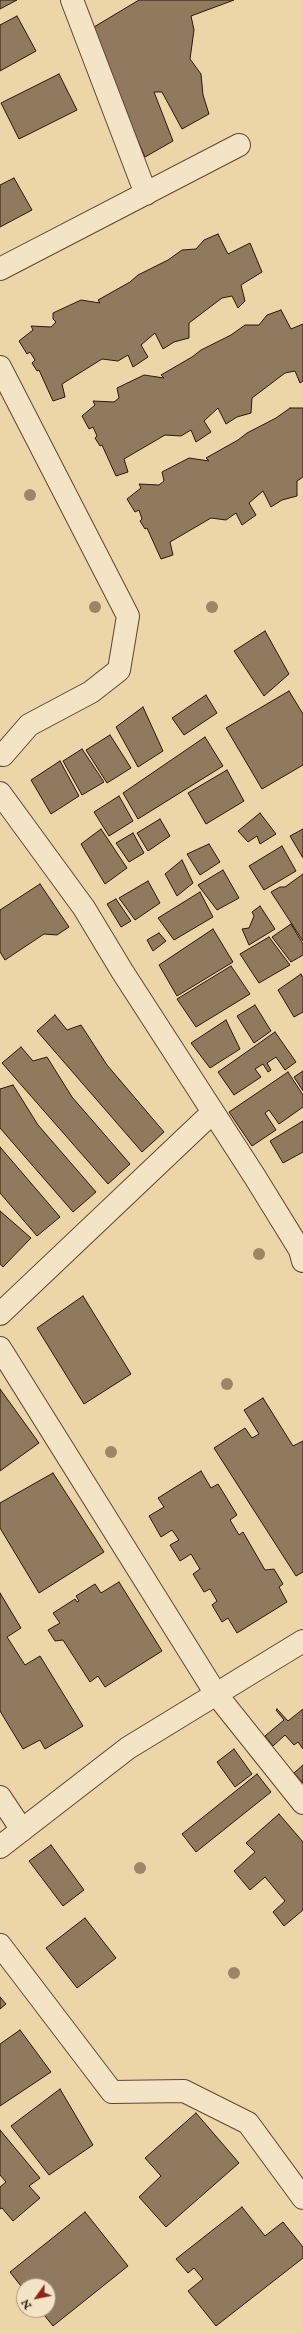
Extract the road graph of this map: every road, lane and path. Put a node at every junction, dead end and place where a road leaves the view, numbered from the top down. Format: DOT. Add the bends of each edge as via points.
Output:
graph roads {
  1 [pos="72,0"];
  2 [pos="239,145"];
  3 [pos="146,194"];
  4 [pos="0,269"];
  5 [pos="0,367"];
  6 [pos="3,755"];
  7 [pos="0,793"];
  8 [pos="213,1112"];
  9 [pos="303,1261"];
  10 [pos="0,1314"];
  11 [pos="0,1348"];
  12 [pos="303,1641"];
  13 [pos="216,1694"];
  14 [pos="0,1797"];
  15 [pos="303,1803"];
  16 [pos="22,1830"];
  17 [pos="0,1847"];
  18 [pos="0,1945"];
  19 [pos="303,2198"];
  1 -- 3 [label="street"];
  2 -- 3 [label="street"];
  3 -- 4 [label="street"];
  5 -- 6 [label="street" via="128,616 118,670 91,692 29,725"];
  7 -- 8 [label="street" via="84,908"];
  8 -- 9 [label="street" via="300,1250"];
  8 -- 10 [label="street"];
  11 -- 13 [label="street"];
  12 -- 13 [label="street"];
  13 -- 15 [label="street"];
  13 -- 16 [label="street" via="128,1748"];
  14 -- 16 [label="street"];
  16 -- 17 [label="street"];
  18 -- 19 [label="street" via="112,2092 184,2091 248,2123"];
}
